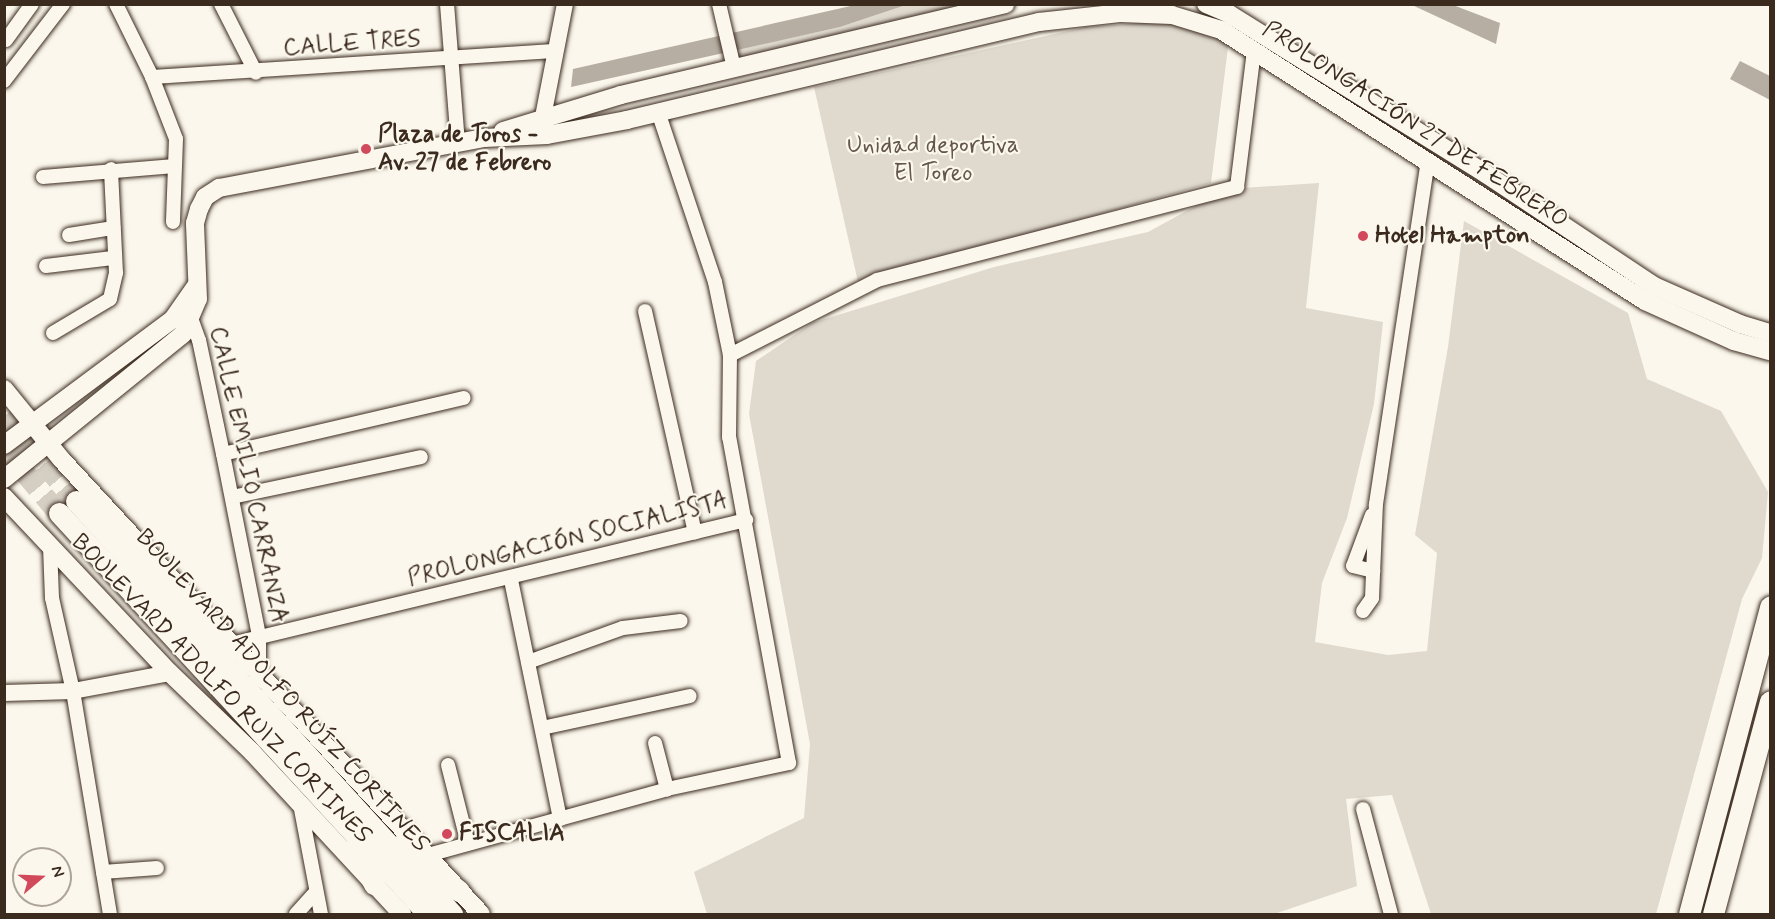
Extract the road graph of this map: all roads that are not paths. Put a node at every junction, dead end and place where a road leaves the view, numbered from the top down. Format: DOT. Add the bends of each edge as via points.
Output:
graph roads {
  1 [pos="32,4"];
  2 [pos="63,4"];
  3 [pos="116,4"];
  4 [pos="221,4"];
  5 [pos="447,4"];
  6 [pos="565,4"];
  7 [pos="719,4"];
  8 [pos="1005,4"];
  9 [pos="1206,4"];
  10 [pos="6,40"];
  11 [pos="1254,50"];
  12 [pos="554,51"];
  13 [pos="452,60"];
  14 [pos="734,68"];
  15 [pos="256,73"];
  16 [pos="152,77"];
  17 [pos="4,81"];
  18 [pos="658,112"];
  19 [pos="545,126"];
  20 [pos="458,142"];
  21 [pos="1428,162"];
  22 [pos="175,166"];
  23 [pos="111,169"];
  24 [pos="43,177"];
  25 [pos="173,222"];
  26 [pos="113,228"];
  27 [pos="69,235"];
  28 [pos="113,258"];
  29 [pos="46,266"];
  30 [pos="645,311"];
  31 [pos="186,316"];
  32 [pos="53,333"];
  33 [pos="1770,333"];
  34 [pos="1770,351"];
  35 [pos="730,355"];
  36 [pos="4,389"];
  37 [pos="464,398"];
  38 [pos="32,424"];
  39 [pos="49,444"];
  40 [pos="4,445"];
  41 [pos="223,454"];
  42 [pos="421,457"];
  43 [pos="4,479"];
  44 [pos="4,497"];
  45 [pos="232,497"];
  46 [pos="1376,504"];
  47 [pos="67,507"];
  48 [pos="746,520"];
  49 [pos="695,532"];
  50 [pos="50,546"];
  51 [pos="1373,571"];
  52 [pos="512,580"];
  53 [pos="1770,607"];
  54 [pos="1363,611"];
  55 [pos="681,621"];
  56 [pos="259,636"];
  57 [pos="231,644"];
  58 [pos="528,662"];
  59 [pos="170,673"];
  60 [pos="259,674"];
  61 [pos="73,691"];
  62 [pos="4,693"];
  63 [pos="690,696"];
  64 [pos="1770,702"];
  65 [pos="542,728"];
  66 [pos="655,743"];
  67 [pos="448,765"];
  68 [pos="667,789"];
  69 [pos="300,804"];
  70 [pos="1363,809"];
  71 [pos="346,814"];
  72 [pos="560,819"];
  73 [pos="468,844"];
  74 [pos="428,855"];
  75 [pos="157,868"];
  76 [pos="103,872"];
  77 [pos="374,884"];
  78 [pos="459,891"];
  79 [pos="316,892"];
  80 [pos="110,915"];
  81 [pos="296,915"];
  82 [pos="321,915"];
  83 [pos="402,915"];
  84 [pos="428,915"];
  85 [pos="452,915"];
  86 [pos="481,915"];
  87 [pos="1391,915"];
  88 [pos="1689,915"];
  89 [pos="1713,915"];
  1 -- 10 [label="street"];
  2 -- 17 [label="street"];
  3 -- 16 [label="street"];
  4 -- 15 [label="street"];
  5 -- 13 [label="street"];
  6 -- 12 [label="street"];
  7 -- 14 [label="street"];
  8 -- 14 [label="main road, PROLONGACIÓN 27 DE FEBRERO"];
  9 -- 33 [label="main road, PROLONGACIÓN 27 DE FEBRERO" via="1229,14 1486,174 1653,286"];
  11 -- 18 [label="main road, PROLONGACIÓN 27 DE FEBRERO" via="1221,30 1172,15 1120,13 1050,20"];
  11 -- 21 [label="main road, PROLONGACIÓN 27 DE FEBRERO"];
  11 -- 35 [label="street" via="1237,187 877,280"];
  12 -- 13 [label="street, CALLE TRES"];
  12 -- 19 [label="street"];
  13 -- 15 [label="street, CALLE TRES"];
  13 -- 20 [label="street"];
  14 -- 19 [label="main road, PROLONGACIÓN 27 DE FEBRERO"];
  15 -- 16 [label="street, CALLE TRES"];
  16 -- 22 [label="street" via="176,139"];
  18 -- 19 [label="main road, PROLONGACIÓN 27 DE FEBRERO"];
  18 -- 35 [label="street" via="715,282"];
  19 -- 20 [label="main road, PROLONGACIÓN 27 DE FEBRERO"];
  20 -- 31 [label="main road, PROLONGACIÓN 27 DE FEBRERO" via="219,188 206,197 195,224 197,285"];
  21 -- 34 [label="main road, PROLONGACIÓN 27 DE FEBRERO" via="1645,301 1734,341"];
  21 -- 46 [label="street"];
  22 -- 23 [label="street"];
  22 -- 25 [label="street"];
  23 -- 24 [label="street"];
  23 -- 26 [label="street"];
  26 -- 27 [label="street"];
  26 -- 28 [label="street"];
  28 -- 29 [label="street"];
  28 -- 32 [label="street" via="115,284 108,302"];
  30 -- 49 [label="street"];
  31 -- 38 [label="main road"];
  31 -- 39 [label="main road" via="183,334"];
  31 -- 41 [label="street, CALLE EMILIO CARRANZA"];
  35 -- 48 [label="street" via="729,437"];
  36 -- 38 [label="main road, BOULEVARD ADOLFO RUIZ CORTINES"];
  37 -- 41 [label="street"];
  38 -- 39 [label="main road, BOULEVARD ADOLFO RUIZ CORTINES"];
  38 -- 40 [label="main road"];
  39 -- 43 [label="main road"];
  39 -- 57 [label="main road, BOULEVARD ADOLFO RUIZ CORTINES"];
  41 -- 45 [label="street, CALLE EMILIO CARRANZA"];
  42 -- 45 [label="street"];
  44 -- 50 [label="main road, BOULEVARD ADOLFO RUIZ CORTINES"];
  45 -- 56 [label="street, CALLE EMILIO CARRANZA"];
  46 -- 51 [label="street"];
  46 -- 51 [label="street" via="1353,566"];
  47 -- 71 [label="main road, BOULEVARD ADOLFO RUÍZ CORTINES"];
  48 -- 49 [label="street, PROLONGACIÓN SOCIALISTA"];
  48 -- 68 [label="street, PROLONGACIÓN SOCIALISTA" via="789,763"];
  49 -- 52 [label="street, PROLONGACIÓN SOCIALISTA"];
  50 -- 59 [label="main road, BOULEVARD ADOLFO RUIZ CORTINES"];
  50 -- 61 [label="street" via="52,598"];
  51 -- 54 [label="street" via="1372,598"];
  52 -- 56 [label="street, PROLONGACIÓN SOCIALISTA"];
  52 -- 58 [label="street"];
  53 -- 88 [label="main road"];
  55 -- 58 [label="street" via="622,628"];
  56 -- 57 [label="street, PROLONGACIÓN SOCIALISTA"];
  56 -- 60 [label="street, CALLE EMILIO CARRANZA"];
  57 -- 60 [label="main road, BOULEVARD ADOLFO RUIZ CORTINES"];
  58 -- 65 [label="street"];
  59 -- 61 [label="street"];
  59 -- 69 [label="main road, BOULEVARD ADOLFO RUIZ CORTINES"];
  60 -- 74 [label="main road, BOULEVARD ADOLFO RUIZ CORTINES"];
  61 -- 62 [label="street"];
  61 -- 76 [label="street"];
  63 -- 65 [label="street"];
  64 -- 89 [label="main road"];
  65 -- 72 [label="street"];
  66 -- 68 [label="street"];
  67 -- 73 [label="street"];
  68 -- 72 [label="street"];
  69 -- 77 [label="main road, BOULEVARD ADOLFO RUIZ CORTINES"];
  69 -- 79 [label="street"];
  70 -- 87 [label="street"];
  71 -- 77 [label="main road"];
  71 -- 78 [label="main road"];
  71 -- 84 [label="main road, BOULEVARD ADOLFO RUÍZ CORTINES"];
  71 -- 85 [label="main road, BOULEVARD ADOLFO RUÍZ CORTINES"];
  72 -- 73 [label="street"];
  73 -- 74 [label="street"];
  74 -- 78 [label="main road, BOULEVARD ADOLFO RUIZ CORTINES"];
  75 -- 76 [label="street"];
  76 -- 80 [label="street"];
  77 -- 83 [label="main road, BOULEVARD ADOLFO RUIZ CORTINES"];
  78 -- 86 [label="main road, BOULEVARD ADOLFO RUIZ CORTINES"];
  79 -- 81 [label="street"];
  79 -- 82 [label="street"];
}
